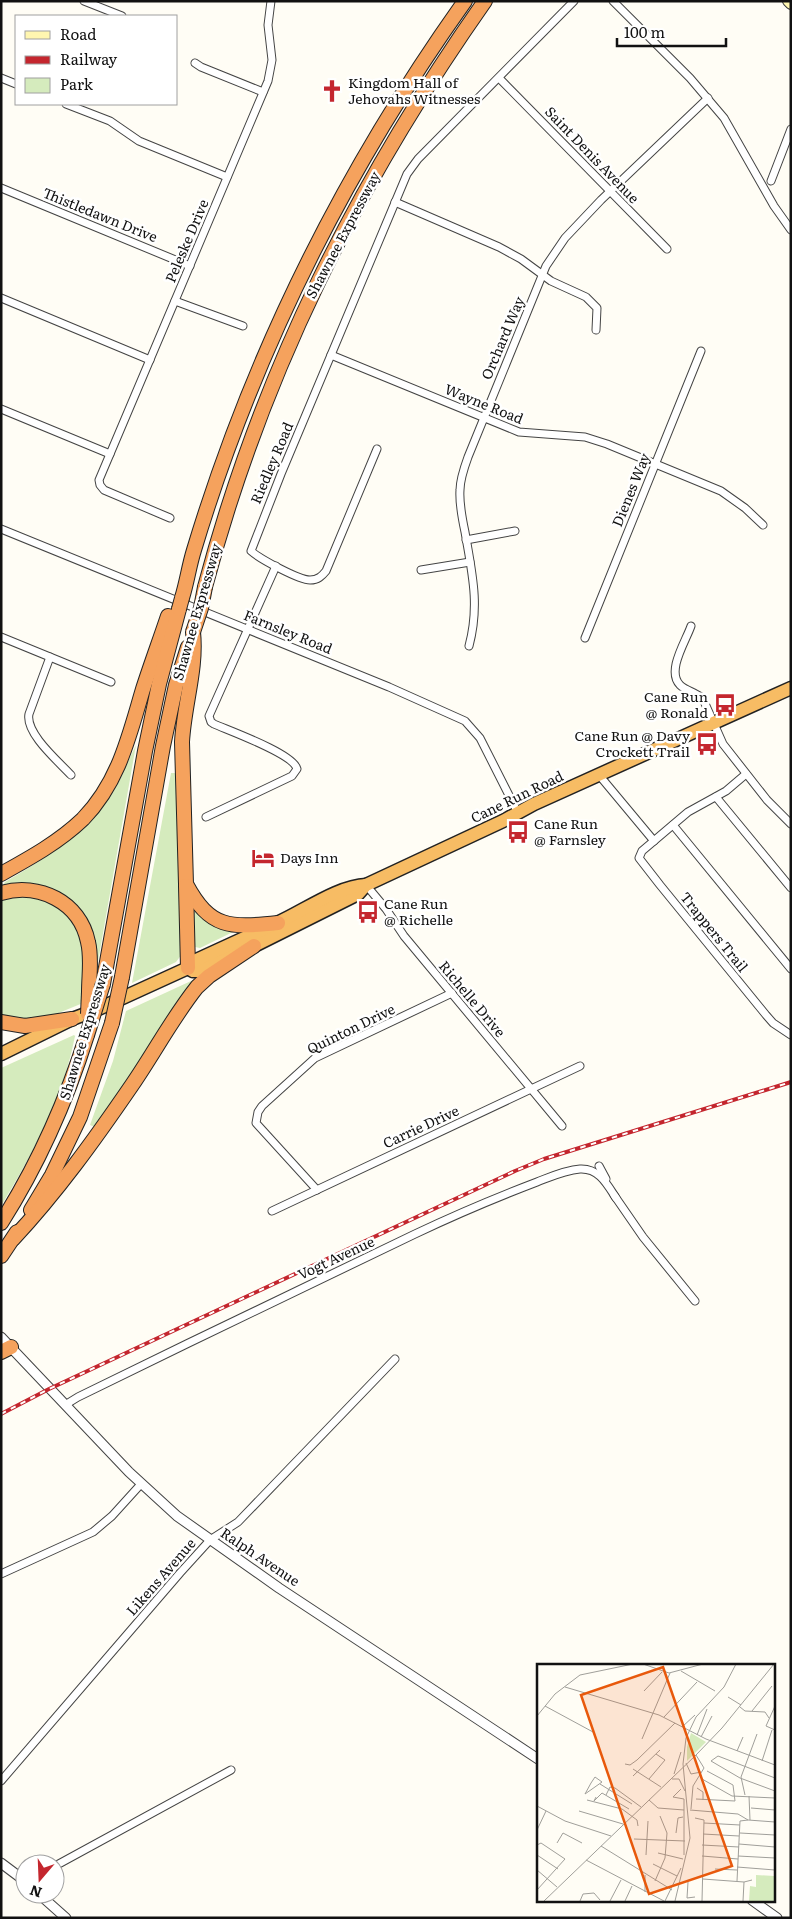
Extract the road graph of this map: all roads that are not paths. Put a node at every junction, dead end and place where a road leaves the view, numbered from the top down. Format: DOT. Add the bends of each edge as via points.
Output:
graph roads {
  1 [pos="84,1"];
  2 [pos="271,1"];
  3 [pos="465,1"];
  4 [pos="485,1"];
  5 [pos="574,1"];
  6 [pos="613,1"];
  7 [pos="119,15"];
  8 [pos="195,63"];
  9 [pos="1,78"];
  10 [pos="499,78"];
  11 [pos="15,84"];
  12 [pos="263,92"];
  13 [pos="708,98"];
  14 [pos="68,105"];
  15 [pos="791,129"];
  16 [pos="227,178"];
  17 [pos="771,181"];
  18 [pos="1,188"];
  19 [pos="610,190"];
  20 [pos="395,202"];
  21 [pos="791,230"];
  22 [pos="667,250"];
  23 [pos="190,266"];
  24 [pos="543,275"];
  25 [pos="1,298"];
  26 [pos="175,301"];
  27 [pos="243,326"];
  28 [pos="596,330"];
  29 [pos="701,351"];
  30 [pos="331,355"];
  31 [pos="150,360"];
  32 [pos="1,409"];
  33 [pos="484,418"];
  34 [pos="377,449"];
  35 [pos="110,454"];
  36 [pos="656,463"];
  37 [pos="170,518"];
  38 [pos="763,525"];
  39 [pos="1,529"];
  40 [pos="514,531"];
  41 [pos="466,540"];
  42 [pos="470,562"];
  43 [pos="276,566"];
  44 [pos="421,570"];
  45 [pos="179,609"];
  46 [pos="691,626"];
  47 [pos="248,630"];
  48 [pos="193,632"];
  49 [pos="1,637"];
  50 [pos="585,638"];
  51 [pos="470,646"];
  52 [pos="50,657"];
  53 [pos="111,682"];
  54 [pos="791,688"];
  55 [pos="714,724"];
  56 [pos="746,774"];
  57 [pos="71,775"];
  58 [pos="599,776"];
  59 [pos="716,797"];
  60 [pos="518,813"];
  61 [pos="206,817"];
  62 [pos="791,824"];
  63 [pos="673,825"];
  64 [pos="654,841"];
  65 [pos="1,874"];
  66 [pos="186,884"];
  67 [pos="366,886"];
  68 [pos="791,888"];
  69 [pos="1,893"];
  70 [pos="278,923"];
  71 [pos="254,946"];
  72 [pos="188,968"];
  73 [pos="791,969"];
  74 [pos="452,993"];
  75 [pos="72,1019"];
  76 [pos="1,1022"];
  77 [pos="87,1035"];
  78 [pos="791,1035"];
  79 [pos="1,1054"];
  80 [pos="580,1066"];
  81 [pos="531,1089"];
  82 [pos="562,1126"];
  83 [pos="599,1166"];
  84 [pos="318,1190"];
  85 [pos="616,1198"];
  86 [pos="272,1212"];
  87 [pos="1,1222"];
  88 [pos="13,1239"];
  89 [pos="1,1256"];
  90 [pos="695,1301"];
  91 [pos="1,1336"];
  92 [pos="6,1350"];
  93 [pos="395,1359"];
  94 [pos="65,1405"];
  95 [pos="141,1484"];
  96 [pos="210,1540"];
  97 [pos="1,1574"];
  98 [pos="537,1758"];
  99 [pos="231,1770"];
  100 [pos="1,1781"];
  101 [pos="65,1861"];
  102 [pos="1,1863"];
  103 [pos="15,1874"];
  104 [pos="755,1902"];
  105 [pos="50,1904"];
  106 [pos="66,1918"];
  107 [pos="777,1918"];
  1 -- 7 [label="street"];
  2 -- 12 [label="street, Peleske Drive" via="268,25 271,67"];
  3 -- 45 [label="highway, Shawnee Expressway, bridge" via="412,78 358,168 295,290 266,353 218,477"];
  4 -- 48 [label="highway, Shawnee Expressway, bridge" via="384,156 298,322 261,412 227,509"];
  5 -- 10 [label="street, Riedley Road"];
  6 -- 13 [label="street"];
  8 -- 12 [label="street"];
  9 -- 11 [label="street"];
  10 -- 19 [label="street, Saint Denis Avenue"];
  10 -- 20 [label="street, Riedley Road" via="412,166"];
  12 -- 16 [label="street, Peleske Drive"];
  13 -- 19 [label="street, Orchard Way"];
  13 -- 21 [label="street" via="732,129 769,198"];
  14 -- 16 [label="street" via="110,122 139,141"];
  15 -- 17 [label="street"];
  16 -- 23 [label="street, Peleske Drive"];
  18 -- 23 [label="street, Thistledawn Drive"];
  19 -- 22 [label="street, Saint Denis Avenue"];
  19 -- 24 [label="street, Orchard Way" via="565,238 549,260"];
  20 -- 24 [label="street" via="499,247"];
  20 -- 30 [label="street, Riedley Road"];
  23 -- 26 [label="street, Peleske Drive"];
  24 -- 28 [label="street" via="594,304 598,310"];
  24 -- 33 [label="street, Orchard Way"];
  25 -- 31 [label="street"];
  26 -- 27 [label="street"];
  26 -- 31 [label="street, Peleske Drive"];
  29 -- 36 [label="street, Dienes Way"];
  30 -- 33 [label="street, Wayne Road"];
  30 -- 43 [label="street, Riedley Road" via="251,546 252,552"];
  31 -- 35 [label="street, Peleske Drive"];
  32 -- 35 [label="street"];
  33 -- 36 [label="street, Wayne Road" via="529,434 598,440"];
  33 -- 41 [label="street, Orchard Way" via="461,478 460,508"];
  34 -- 43 [label="street" via="326,571 317,579 308,580"];
  35 -- 37 [label="street, Peleske Drive" via="99,480 104,490"];
  36 -- 38 [label="street, Wayne Road" via="721,491"];
  36 -- 50 [label="street, Dienes Way"];
  39 -- 47 [label="street, Farnsley Road"];
  40 -- 41 [label="street"];
  41 -- 42 [label="street, Orchard Way"];
  42 -- 44 [label="street"];
  42 -- 51 [label="street, Orchard Way" via="476,603"];
  43 -- 47 [label="street"];
  45 -- 65 [label="highway" via="169,616 127,746 106,790 66,834"];
  45 -- 77 [label="highway, Shawnee Expressway, bridge" via="146,743 103,984"];
  46 -- 55 [label="street" via="675,665 676,680 703,699"];
  47 -- 60 [label="street, Farnsley Road" via="465,721 480,738"];
  47 -- 61 [label="street" via="210,712 210,720 271,748 294,762 297,769 292,776"];
  48 -- 66 [label="highway" via="195,650 182,742"];
  48 -- 88 [label="highway, Shawnee Expressway, bridge" via="176,685 163,746 112,1023 90,1093 70,1140"];
  49 -- 52 [label="street"];
  52 -- 53 [label="street"];
  52 -- 57 [label="street" via="28,724"];
  54 -- 55 [label="highway, Cane Run Road"];
  55 -- 56 [label="street" via="723,744"];
  55 -- 58 [label="highway, Cane Run Road"];
  56 -- 59 [label="street"];
  56 -- 62 [label="street"];
  58 -- 60 [label="highway, Cane Run Road"];
  58 -- 64 [label="street"];
  59 -- 63 [label="street" via="688,812"];
  59 -- 68 [label="street"];
  60 -- 67 [label="highway, Cane Run Road"];
  63 -- 64 [label="street"];
  63 -- 73 [label="street"];
  64 -- 78 [label="street, Trappers Trail" via="639,855 642,863 766,1015"];
  66 -- 70 [label="highway" via="195,901 217,920 245,926"];
  66 -- 72 [label="highway"];
  67 -- 70 [label="highway, Cane Run Road" via="356,886 339,893"];
  67 -- 71 [label="highway, Cane Run Road" via="358,894"];
  67 -- 74 [label="street, Richelle Drive"];
  69 -- 77 [label="highway, bridge" via="17,889 43,892 60,900 81,922 90,955"];
  70 -- 72 [label="highway, Cane Run Road" via="192,962"];
  71 -- 72 [label="highway, Cane Run Road" via="199,971"];
  71 -- 88 [label="highway" via="197,987 62,1182"];
  72 -- 75 [label="highway, Cane Run Road"];
  74 -- 81 [label="street, Richelle Drive"];
  74 -- 84 [label="street, Quinton Drive" via="315,1058 259,1109 256,1123"];
  75 -- 76 [label="highway" via="25,1026"];
  75 -- 79 [label="highway, Cane Run Road"];
  77 -- 87 [label="highway, Shawnee Expressway" via="51,1134 27,1182"];
  80 -- 81 [label="street, Carrie Drive"];
  81 -- 82 [label="street, Richelle Drive"];
  81 -- 84 [label="street, Carrie Drive"];
  83 -- 85 [label="street, Vogt Avenue"];
  84 -- 86 [label="street, Carrie Drive"];
  85 -- 90 [label="street, Vogt Avenue" via="643,1238"];
  85 -- 94 [label="street, Vogt Avenue" via="602,1177 592,1171 566,1171 444,1220"];
  88 -- 89 [label="highway, Shawnee Expressway"];
  91 -- 92 [label="street, Ralph Avenue"];
  92 -- 94 [label="street, Ralph Avenue"];
  93 -- 96 [label="street, Likens Avenue" via="238,1522"];
  94 -- 95 [label="street, Ralph Avenue"];
  95 -- 96 [label="street, Ralph Avenue"];
  95 -- 97 [label="street" via="105,1524 93,1532"];
  96 -- 98 [label="street, Ralph Avenue"];
  96 -- 100 [label="street, Likens Avenue"];
  99 -- 101 [label="street"];
  102 -- 103 [label="street"];
  104 -- 107 [label="street"];
  105 -- 106 [label="street"];
}
